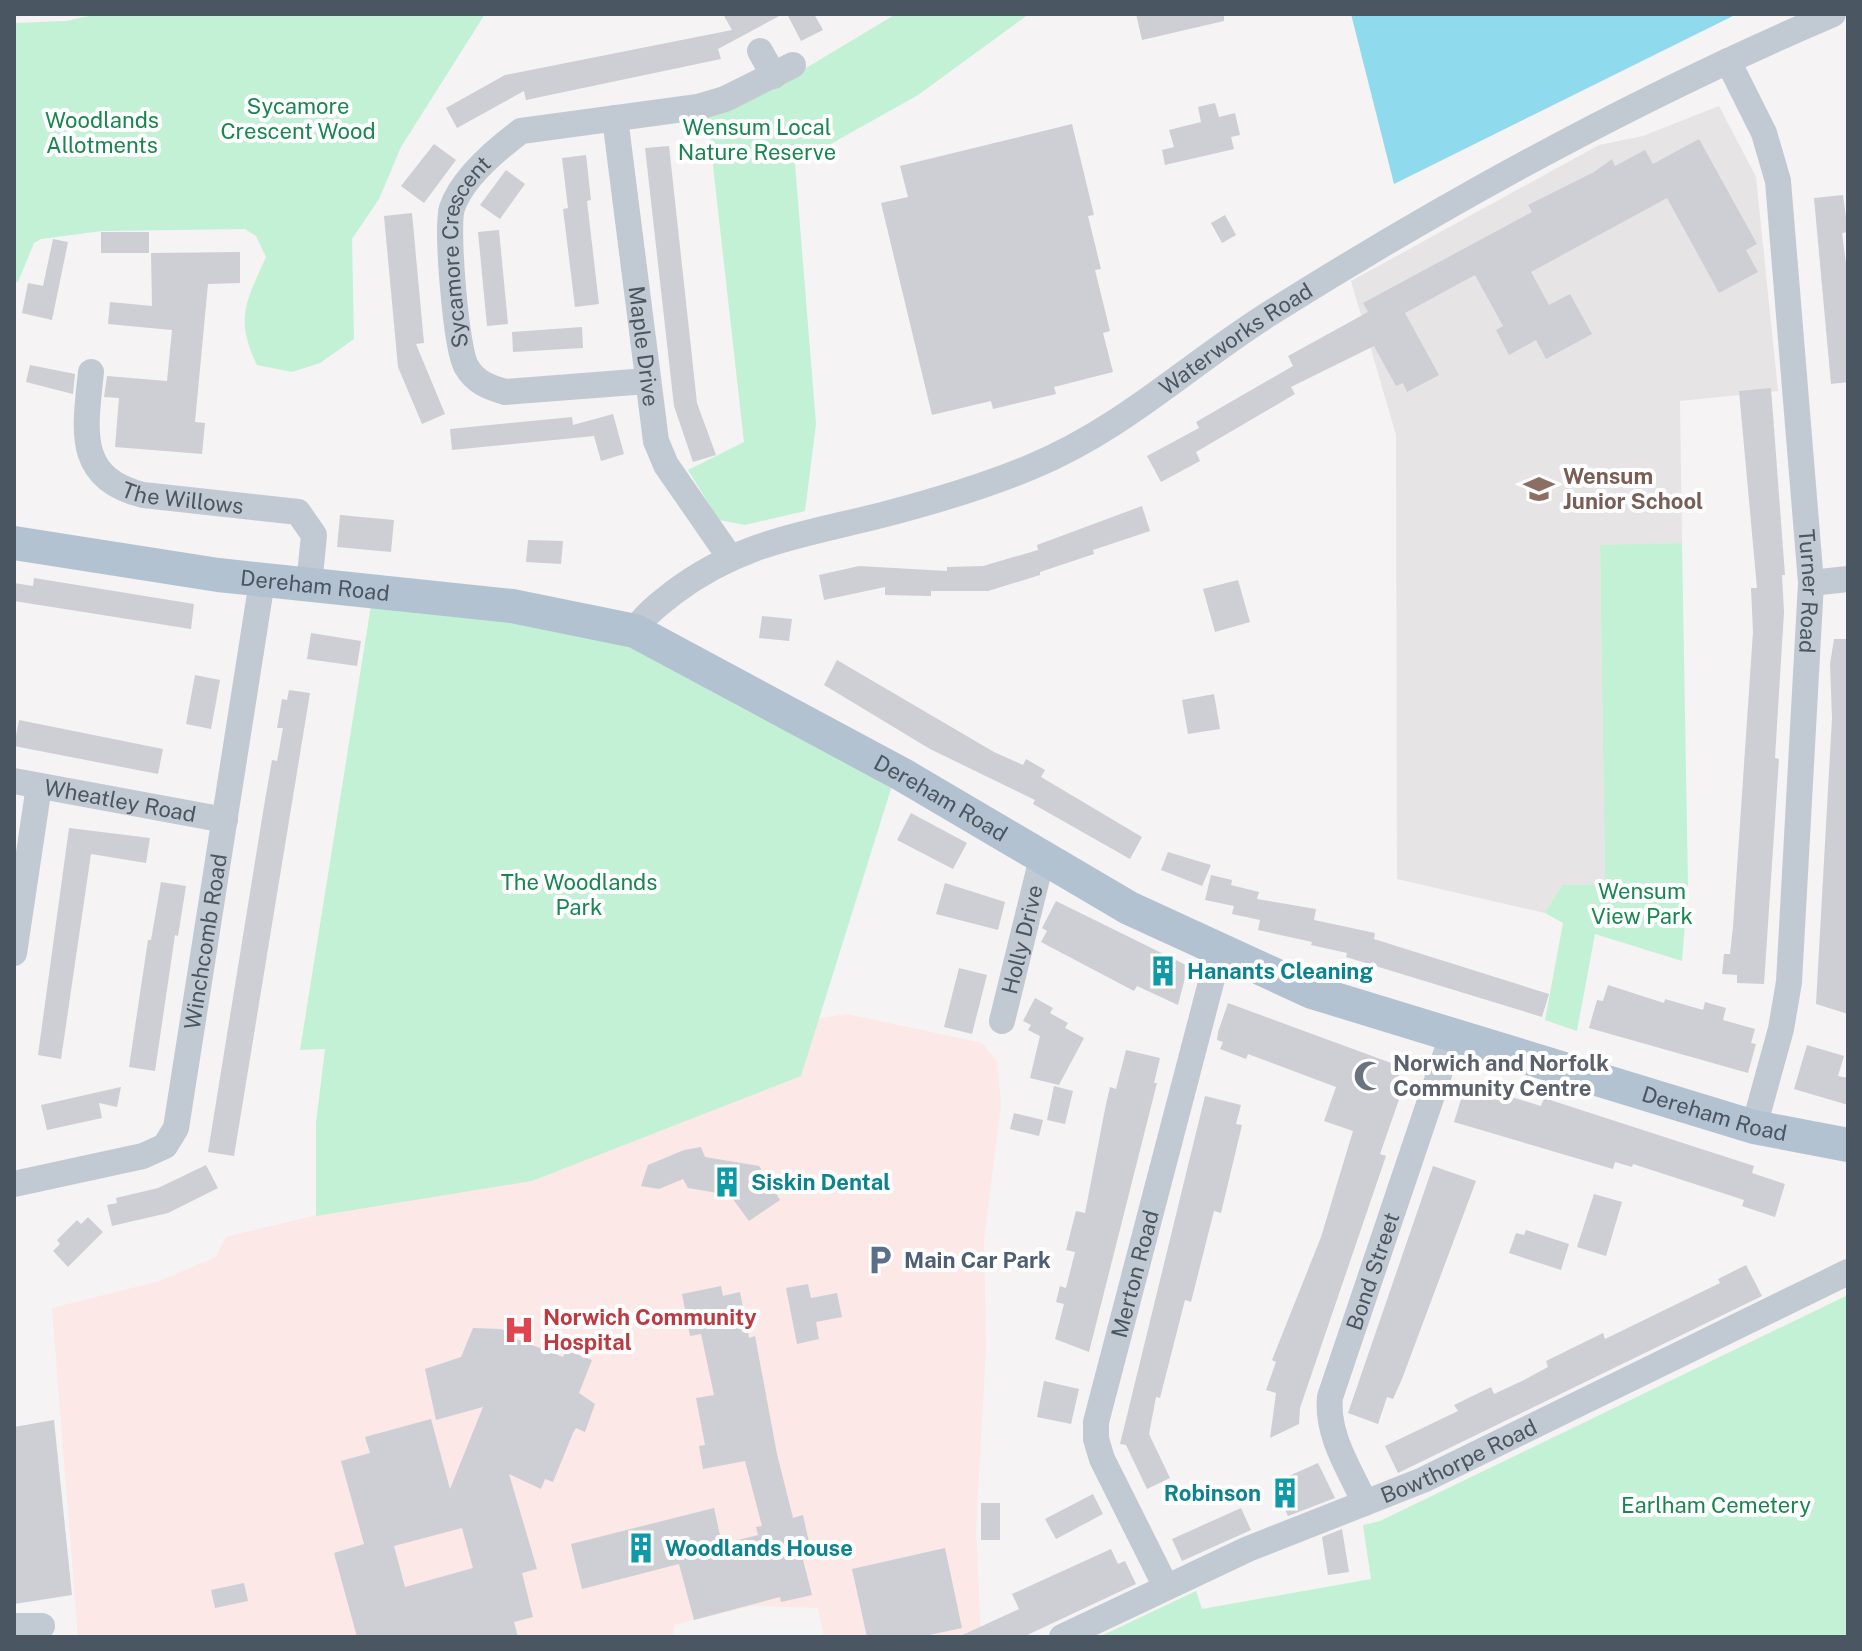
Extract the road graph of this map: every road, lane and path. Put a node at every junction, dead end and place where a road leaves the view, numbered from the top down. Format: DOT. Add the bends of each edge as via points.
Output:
graph roads {
  1 [pos="1833,14"];
  2 [pos="760,51"];
  3 [pos="1728,61"];
  4 [pos="615,118"];
  5 [pos="91,372"];
  6 [pos="647,381"];
  7 [pos="14,543"];
  8 [pos="729,556"];
  9 [pos="1848,579"];
  10 [pos="262,581"];
  11 [pos="1811,583"];
  12 [pos="309,586"];
  13 [pos="635,631"];
  14 [pos="26,784"];
  15 [pos="225,820"];
  16 [pos="1042,858"];
  17 [pos="1219,952"];
  18 [pos="14,953"];
  19 [pos="1002,1021"];
  20 [pos="1452,1036"];
  21 [pos="1754,1127"];
  22 [pos="1848,1145"];
  23 [pos="14,1184"];
  24 [pos="1848,1272"];
  25 [pos="1365,1503"];
  26 [pos="1166,1587"];
  27 [pos="14,1626"];
  28 [pos="42,1626"];
  29 [pos="1062,1637"];
  1 -- 3 [label="street, Waterworks Road"];
  2 -- 4 [label="street, Sycamore Crescent" via="784,70 698,107"];
  3 -- 8 [label="street, Waterworks Road" via="1583,131 1283,305 1077,448 996,482 784,536"];
  3 -- 11 [label="street, Turner Road" via="1764,133 1778,181"];
  4 -- 6 [label="street, Maple Drive"];
  4 -- 6 [label="street, Sycamore Crescent" via="521,131 462,191 452,209 451,226 461,356 483,386 505,392"];
  5 -- 12 [label="street, The Willows" via="86,439 99,473 122,490 143,495 298,512 314,535"];
  6 -- 8 [label="street, Maple Drive" via="656,441 666,465"];
  7 -- 10 [label="main road, Dereham Road"];
  8 -- 13 [label="street, Waterworks Road" via="665,599"];
  9 -- 11 [label="street"];
  10 -- 12 [label="main road, Dereham Road"];
  10 -- 15 [label="street, Winchcomb Road"];
  11 -- 21 [label="street, Turner Road" via="1789,982"];
  12 -- 13 [label="main road, Dereham Road" via="512,606"];
  13 -- 16 [label="main road, Dereham Road" via="903,775"];
  14 -- 15 [label="street, Wheatley Road"];
  14 -- 18 [label="street"];
  15 -- 23 [label="street, Winchcomb Road" via="176,1128 165,1146 143,1156"];
  16 -- 17 [label="main road, Dereham Road"];
  16 -- 19 [label="street, Holly Drive"];
  17 -- 20 [label="main road, Dereham Road" via="1312,992"];
  17 -- 26 [label="street, Merton Road" via="1096,1422 1102,1459"];
  20 -- 21 [label="main road, Dereham Road"];
  20 -- 25 [label="street, Bond Street" via="1330,1397 1332,1430"];
  21 -- 22 [label="main road, Dereham Road"];
  24 -- 25 [label="street, Bowthorpe Road" via="1423,1480"];
  25 -- 26 [label="street, Bowthorpe Road"];
  26 -- 29 [label="street, Bowthorpe Road"];
  27 -- 28 [label="street"];
}
